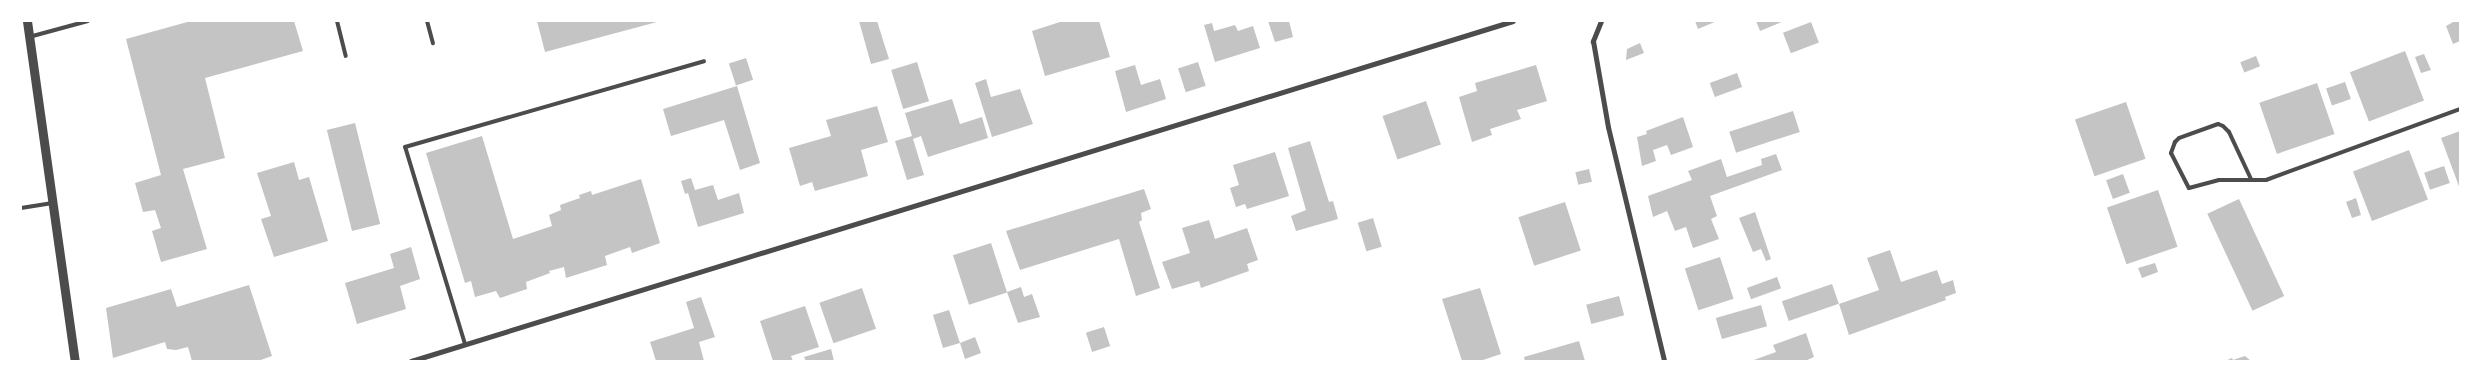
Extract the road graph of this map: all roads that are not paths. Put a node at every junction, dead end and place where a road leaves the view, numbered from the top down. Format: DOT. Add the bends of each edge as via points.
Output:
graph roads {
  1 [pos="27,21"];
  2 [pos="88,21"];
  3 [pos="336,21"];
  4 [pos="427,21"];
  5 [pos="1512,21"];
  6 [pos="1601,21"];
  7 [pos="29,37"];
  8 [pos="433,43"];
  9 [pos="346,56"];
  10 [pos="704,61"];
  11 [pos="2460,109"];
  12 [pos="2251,180"];
  13 [pos="53,203"];
  14 [pos="21,208"];
  15 [pos="465,344"];
  16 [pos="75,361"];
  17 [pos="411,361"];
  18 [pos="1664,361"];
  1 -- 7 [label="street"];
  2 -- 7 [label="lane"];
  3 -- 9 [label="lane"];
  4 -- 8 [label="lane"];
  5 -- 15 [label="street"];
  6 -- 18 [label="street" via="1593,41 1608,127"];
  7 -- 13 [label="street"];
  10 -- 15 [label="lane" via="405,147"];
  11 -- 12 [label="lane" via="2266,180"];
  12 -- 12 [label="lane" via="2218,180 2189,188 2171,153 2175,142 2218,124 2224,126"];
  13 -- 14 [label="lane"];
  13 -- 16 [label="street"];
  15 -- 17 [label="street"];
}
